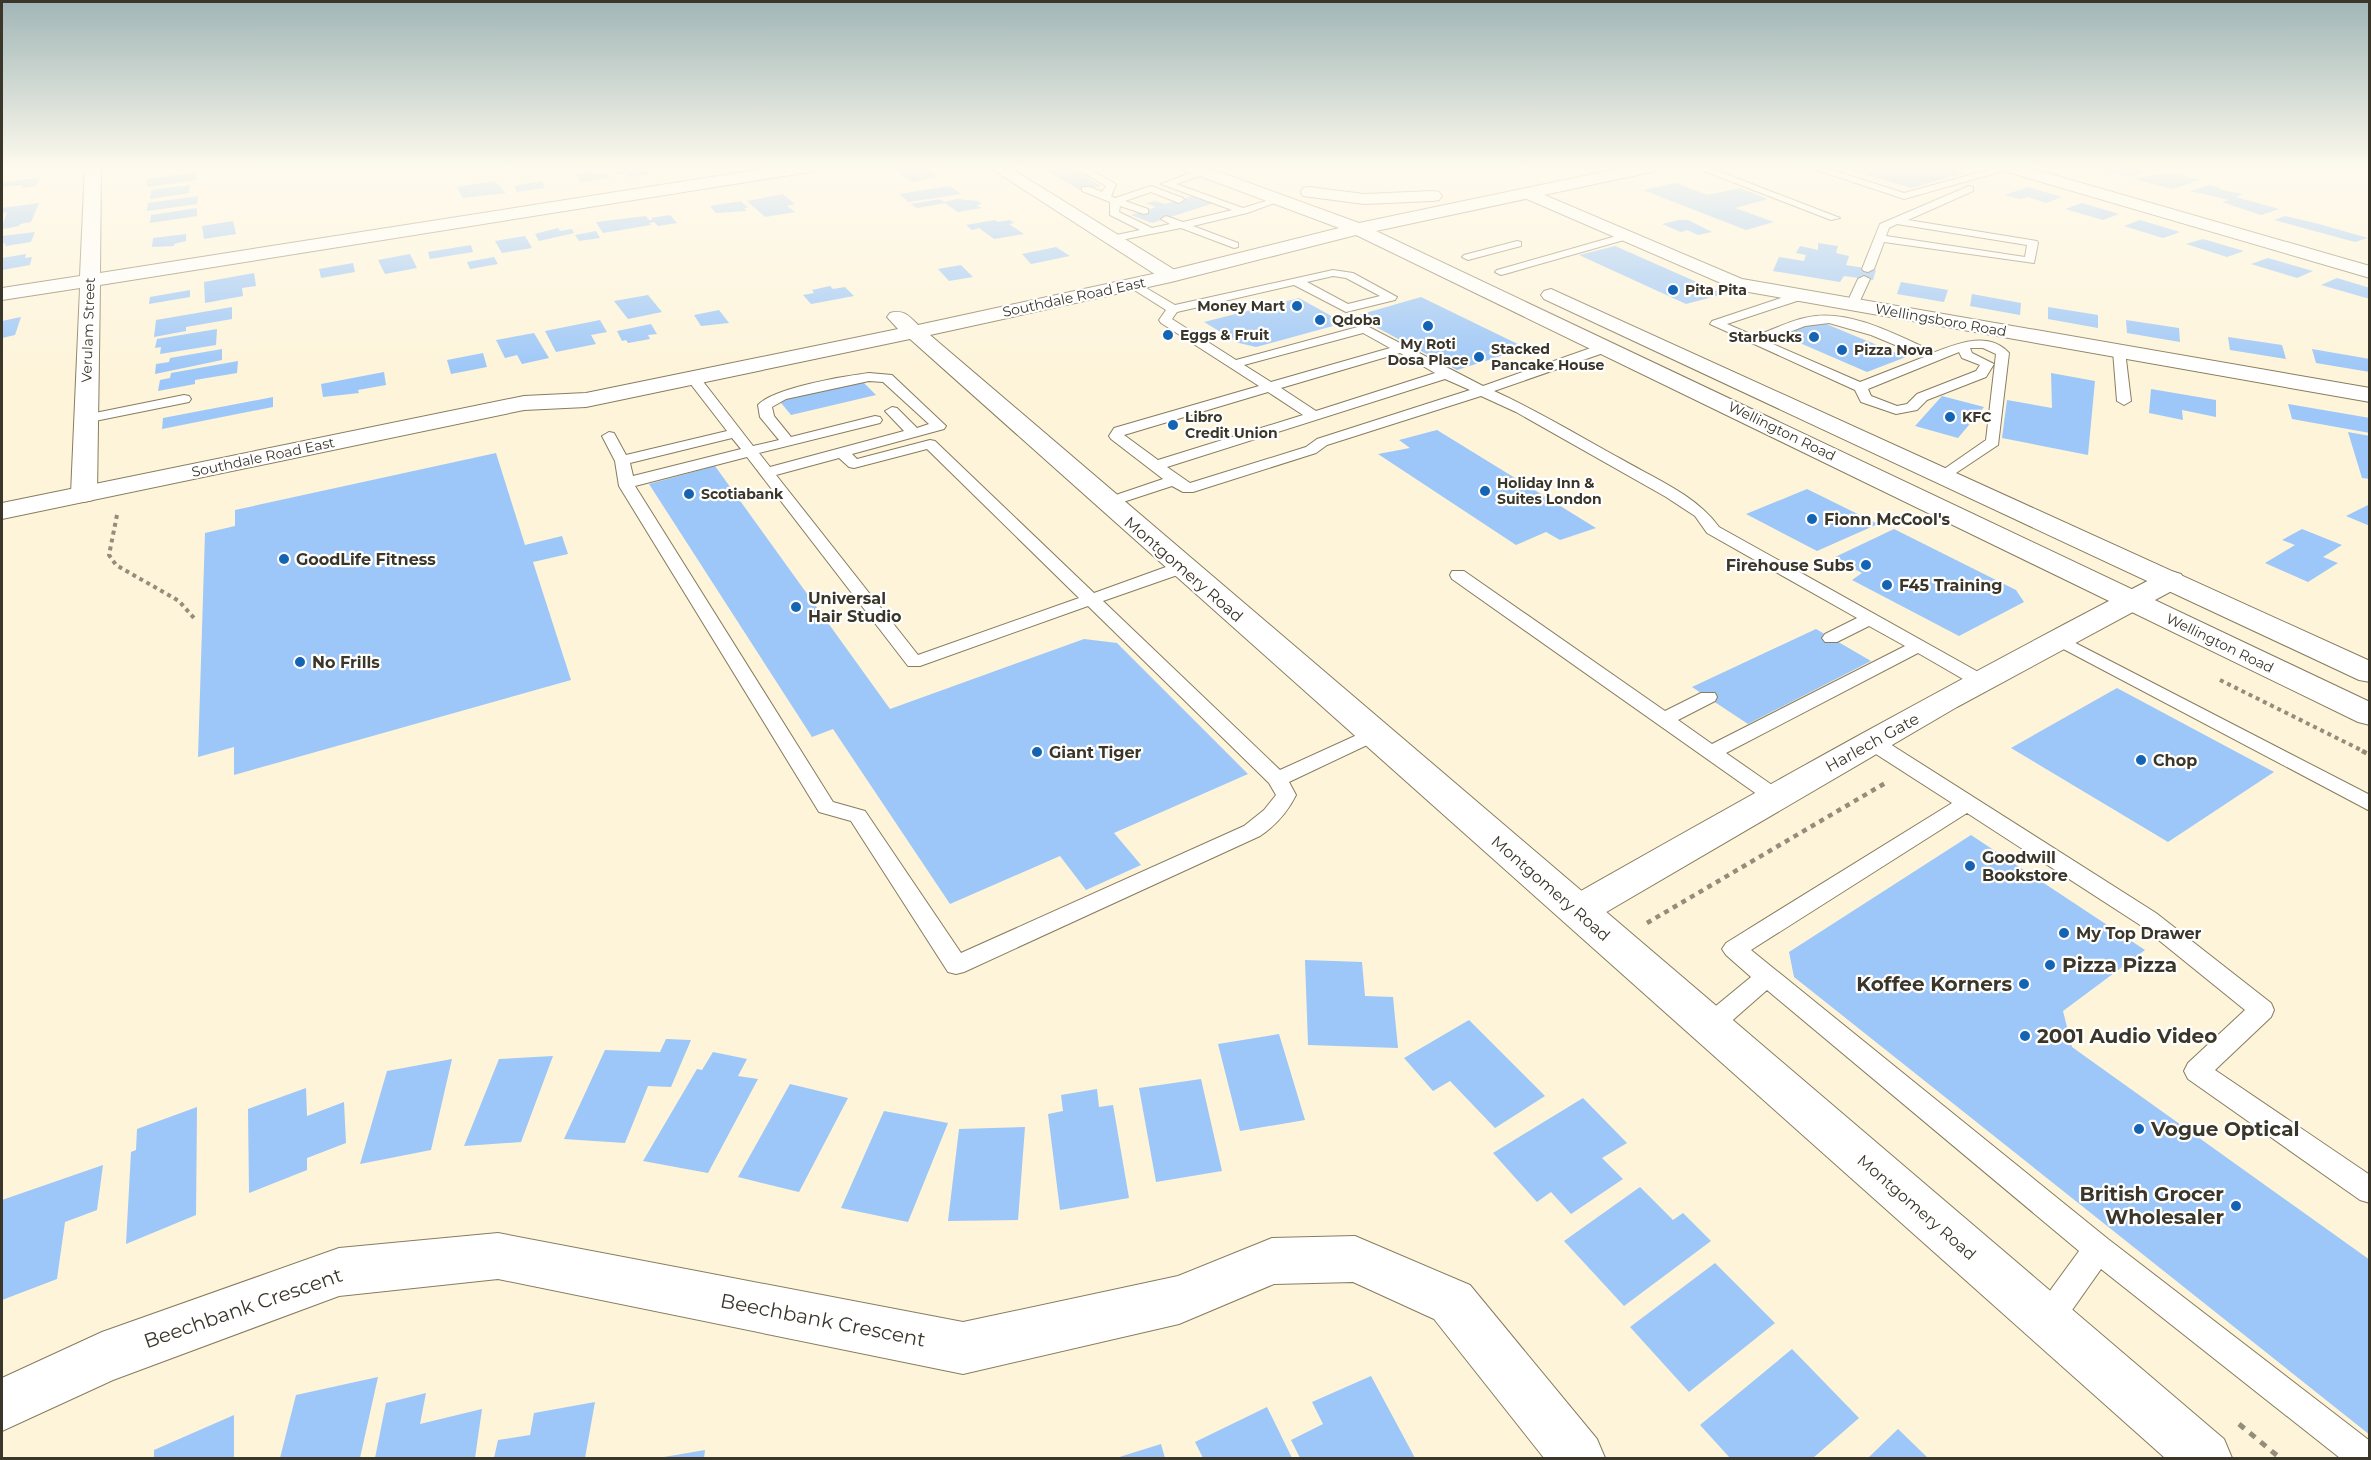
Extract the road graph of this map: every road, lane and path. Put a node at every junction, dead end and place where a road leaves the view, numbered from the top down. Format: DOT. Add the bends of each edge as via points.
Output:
graph roads {
  1 [pos="91,234"];
  2 [pos="382,234"];
  3 [pos="1103,234"];
  4 [pos="1135,234"];
  5 [pos="1202,234"];
  6 [pos="1268,234"];
  7 [pos="1317,234"];
  8 [pos="1388,234"];
  9 [pos="1405,234"];
  10 [pos="1623,234"];
  11 [pos="1881,234"];
  12 [pos="1978,234"];
  13 [pos="2238,234"];
  14 [pos="1627,236"];
  15 [pos="1879,238"];
  16 [pos="1111,239"];
  17 [pos="1517,244"];
  18 [pos="1240,251"];
  19 [pos="1468,257"];
  20 [pos="1426,262"];
  21 [pos="1153,264"];
  22 [pos="1501,272"];
  23 [pos="2370,272"];
  24 [pos="1171,276"];
  25 [pos="89,280"];
  26 [pos="1296,282"];
  27 [pos="1132,284"];
  28 [pos="2,294"];
  29 [pos="1799,296"];
  30 [pos="1852,305"];
  31 [pos="1173,309"];
  32 [pos="897,317"];
  33 [pos="914,332"];
  34 [pos="1755,341"];
  35 [pos="1607,346"];
  36 [pos="1962,346"];
  37 [pos="1401,349"];
  38 [pos="2119,351"];
  39 [pos="1935,357"];
  40 [pos="1234,364"];
  41 [pos="1446,374"];
  42 [pos="693,378"];
  43 [pos="1860,387"];
  44 [pos="1270,388"];
  45 [pos="1485,390"];
  46 [pos="2370,395"];
  47 [pos="184,399"];
  48 [pos="2124,401"];
  49 [pos="524,404"];
  50 [pos="892,411"];
  51 [pos="1313,415"];
  52 [pos="85,419"];
  53 [pos="875,420"];
  54 [pos="734,433"];
  55 [pos="914,433"];
  56 [pos="609,436"];
  57 [pos="788,442"];
  58 [pos="750,452"];
  59 [pos="842,452"];
  60 [pos="622,461"];
  61 [pos="1155,466"];
  62 [pos="766,473"];
  63 [pos="1942,476"];
  64 [pos="1174,480"];
  65 [pos="627,482"];
  66 [pos="1906,490"];
  67 [pos="84,494"];
  68 [pos="1109,502"];
  69 [pos="2,511"];
  70 [pos="118,512"];
  71 [pos="1183,567"];
  72 [pos="1458,575"];
  73 [pos="2171,580"];
  74 [pos="1092,600"];
  75 [pos="2132,600"];
  76 [pos="195,618"];
  77 [pos="1869,619"];
  78 [pos="1831,638"];
  79 [pos="2058,639"];
  80 [pos="1917,646"];
  81 [pos="2370,673"];
  82 [pos="2212,676"];
  83 [pos="1982,681"];
  84 [pos="1708,698"];
  85 [pos="2370,715"];
  86 [pos="1664,719"];
  87 [pos="1375,734"];
  88 [pos="1872,742"];
  89 [pos="1712,752"];
  90 [pos="2370,755"];
  91 [pos="1277,779"];
  92 [pos="1891,780"];
  93 [pos="1775,797"];
  94 [pos="1968,804"];
  95 [pos="2370,804"];
  96 [pos="1577,911"];
  97 [pos="1654,932"];
  98 [pos="1768,976"];
  99 [pos="1709,1026"];
  100 [pos="2370,1191"];
  101 [pos="2098,1249"];
  102 [pos="2047,1320"];
  103 [pos="2,1405"];
  104 [pos="1578,1458"];
  105 [pos="2205,1458"];
  106 [pos="2365,1458"];
  1 -- 25 [label="street, Verulam Street"];
  2 -- 25 [label="street"];
  3 -- 16 [label="street"];
  4 -- 16 [label="lane"];
  5 -- 18 [label="lane"];
  6 -- 18 [label="street, Southdale Road East"];
  7 -- 18 [label="street, Southdale Road East"];
  8 -- 20 [label="street, Wellington Road"];
  9 -- 19 [label="street, Wellington Road"];
  10 -- 14 [label="street, Wellingsboro Road"];
  11 -- 15 [label="lane"];
  12 -- 15 [label="lane" via="2033,243 2030,261"];
  13 -- 23 [label="street"];
  14 -- 22 [label="lane"];
  14 -- 29 [label="street, Wellingsboro Road" via="1737,284"];
  15 -- 30 [label="lane"];
  16 -- 21 [label="street"];
  17 -- 19 [label="lane"];
  18 -- 20 [label="street" via="1356,250"];
  18 -- 21 [label="street, Southdale Road East"];
  18 -- 24 [label="street, Southdale Road East"];
  19 -- 22 [label="street, Wellington Road"];
  20 -- 35 [label="street, Wellington Road"];
  21 -- 24 [label="street"];
  21 -- 32 [label="street, Southdale Road East"];
  22 -- 63 [label="street, Wellington Road"];
  24 -- 27 [label="street, Southdale Road East"];
  25 -- 28 [label="street"];
  25 -- 52 [label="street, Verulam Street"];
  26 -- 26 [label="lane" via="1333,273 1349,275 1391,297 1346,308"];
  26 -- 31 [label="lane"];
  27 -- 31 [label="lane"];
  27 -- 33 [label="street, Southdale Road East"];
  29 -- 30 [label="street, Wellingsboro Road"];
  29 -- 34 [label="lane" via="1716,324"];
  30 -- 38 [label="street, Wellingsboro Road"];
  31 -- 40 [label="lane" via="1165,320"];
  32 -- 33 [label="street, Montgomery Road"];
  32 -- 49 [label="street, Southdale Road East" via="580,383"];
  33 -- 42 [label="street, Southdale Road East"];
  33 -- 68 [label="street, Montgomery Road"];
  34 -- 39 [label="lane" via="1827,319 1848,323"];
  34 -- 43 [label="lane"];
  35 -- 45 [label="lane"];
  35 -- 66 [label="street, Wellington Road"];
  36 -- 39 [label="lane"];
  36 -- 43 [label="lane" via="1967,355 1987,364 1981,374 1922,397 1912,407 1896,410 1875,404 1866,399"];
  36 -- 63 [label="lane" via="1978,342 2003,352 1993,442"];
  37 -- 40 [label="lane" via="1365,329"];
  37 -- 41 [label="lane"];
  37 -- 44 [label="lane"];
  38 -- 46 [label="street, Wellingsboro Road"];
  38 -- 48 [label="lane"];
  39 -- 43 [label="lane"];
  40 -- 44 [label="lane"];
  41 -- 45 [label="lane"];
  41 -- 51 [label="lane"];
  42 -- 49 [label="street, Southdale Road East" via="586,400"];
  42 -- 54 [label="lane"];
  44 -- 51 [label="lane"];
  44 -- 61 [label="lane" via="1119,431 1116,436"];
  45 -- 64 [label="lane" via="1188,489"];
  45 -- 77 [label="lane" via="1671,494 1701,513 1713,530"];
  47 -- 52 [label="lane"];
  49 -- 67 [label="street, Southdale Road East"];
  50 -- 55 [label="lane"];
  51 -- 61 [label="lane"];
  52 -- 67 [label="street, Verulam Street"];
  53 -- 57 [label="lane"];
  54 -- 58 [label="lane"];
  54 -- 60 [label="lane"];
  55 -- 57 [label="lane" via="939,426 887,378 869,376 770,400 765,405 767,417"];
  55 -- 59 [label="lane"];
  56 -- 60 [label="lane"];
  57 -- 58 [label="lane"];
  58 -- 62 [label="lane"];
  58 -- 65 [label="lane"];
  59 -- 62 [label="lane"];
  59 -- 74 [label="lane" via="854,464 930,444"];
  60 -- 65 [label="lane"];
  61 -- 64 [label="lane"];
  62 -- 74 [label="lane" via="914,662"];
  63 -- 66 [label="street"];
  63 -- 73 [label="street, Wellington Road"];
  64 -- 68 [label="lane"];
  65 -- 91 [label="lane" via="826,807 858,816 956,965 1252,831 1281,807 1286,795"];
  66 -- 75 [label="street, Wellington Road"];
  67 -- 69 [label="street, Southdale Road East"];
  68 -- 71 [label="street, Montgomery Road"];
  70 -- 76 [label="path" via="109,555 116,565 180,601"];
  71 -- 74 [label="lane"];
  71 -- 87 [label="street, Montgomery Road"];
  72 -- 86 [label="lane"];
  73 -- 75 [label="street, Harlech Gate"];
  73 -- 81 [label="street, Wellington Road"];
  74 -- 91 [label="lane"];
  75 -- 79 [label="street, Harlech Gate"];
  75 -- 85 [label="street, Wellington Road"];
  77 -- 78 [label="lane"];
  77 -- 80 [label="lane"];
  79 -- 83 [label="street, Harlech Gate"];
  79 -- 95 [label="lane"];
  80 -- 83 [label="lane"];
  80 -- 89 [label="lane"];
  82 -- 90 [label="path"];
  83 -- 88 [label="street, Harlech Gate"];
  84 -- 86 [label="lane"];
  86 -- 89 [label="lane"];
  87 -- 91 [label="lane"];
  87 -- 96 [label="street, Montgomery Road"];
  88 -- 93 [label="street, Harlech Gate"];
  88 -- 94 [label="lane"];
  89 -- 93 [label="lane"];
  92 -- 97 [label="path" via="1645,924"];
  93 -- 96 [label="street, Harlech Gate"];
  94 -- 98 [label="lane" via="1734,949"];
  94 -- 100 [label="lane" via="2148,919 2262,1010 2197,1071"];
  96 -- 99 [label="street, Montgomery Road"];
  98 -- 99 [label="lane"];
  98 -- 101 [label="lane"];
  99 -- 102 [label="street, Montgomery Road"];
  101 -- 102 [label="lane"];
  101 -- 106 [label="lane"];
  102 -- 105 [label="street, Montgomery Road"];
  103 -- 104 [label="street, Beechbank Crescent" via="102,1358 339,1272 498,1256 963,1348 1179,1300 1272,1261 1355,1259 1452,1302"];
}
